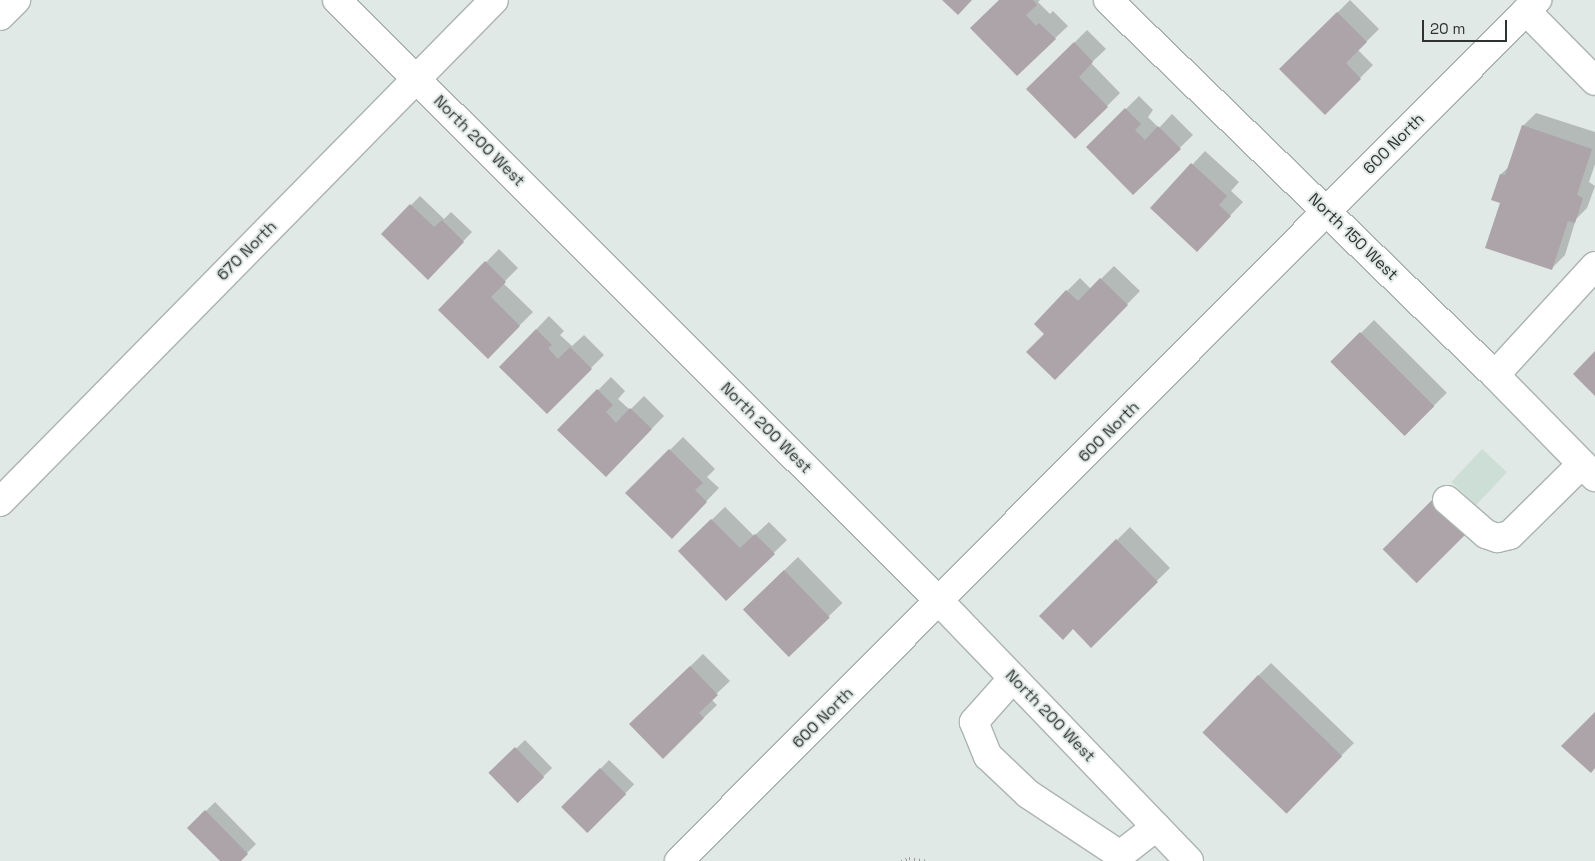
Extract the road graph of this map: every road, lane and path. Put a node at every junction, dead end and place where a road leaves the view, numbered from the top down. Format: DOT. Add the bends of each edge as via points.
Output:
graph roads {
  1 [pos="16,0"];
  2 [pos="337,0"];
  3 [pos="494,0"];
  4 [pos="1108,0"];
  5 [pos="1532,5"];
  6 [pos="0,16"];
  7 [pos="417,79"];
  8 [pos="1595,81"];
  9 [pos="1326,212"];
  10 [pos="1595,266"];
  11 [pos="1495,375"];
  12 [pos="1589,471"];
  13 [pos="1447,500"];
  14 [pos="0,502"];
  15 [pos="940,602"];
  16 [pos="1013,678"];
  17 [pos="1156,827"];
  18 [pos="679,861"];
  19 [pos="901,861"];
  20 [pos="928,861"];
  21 [pos="1189,861"];
  1 -- 6 [label="street"];
  2 -- 7 [label="street, North 200 West"];
  3 -- 7 [label="street, 670 North"];
  4 -- 9 [label="street, North 150 West"];
  5 -- 8 [label="street"];
  5 -- 9 [label="street, 600 North"];
  7 -- 14 [label="street, 670 North"];
  7 -- 15 [label="street, North 200 West"];
  9 -- 11 [label="street, North 150 West"];
  9 -- 15 [label="street, 600 North"];
  10 -- 11 [label="street"];
  11 -- 12 [label="street, North 150 West"];
  12 -- 13 [label="street" via="1510,535 1497,538 1486,534"];
  15 -- 16 [label="street, North 200 West"];
  15 -- 18 [label="street, 600 North"];
  16 -- 17 [label="street, North 200 West"];
  16 -- 17 [label="street" via="974,722 988,756 1028,794 1120,855"];
  17 -- 21 [label="street, North 200 West"];
  19 -- 20 [label="path" via="909,858"];
}
